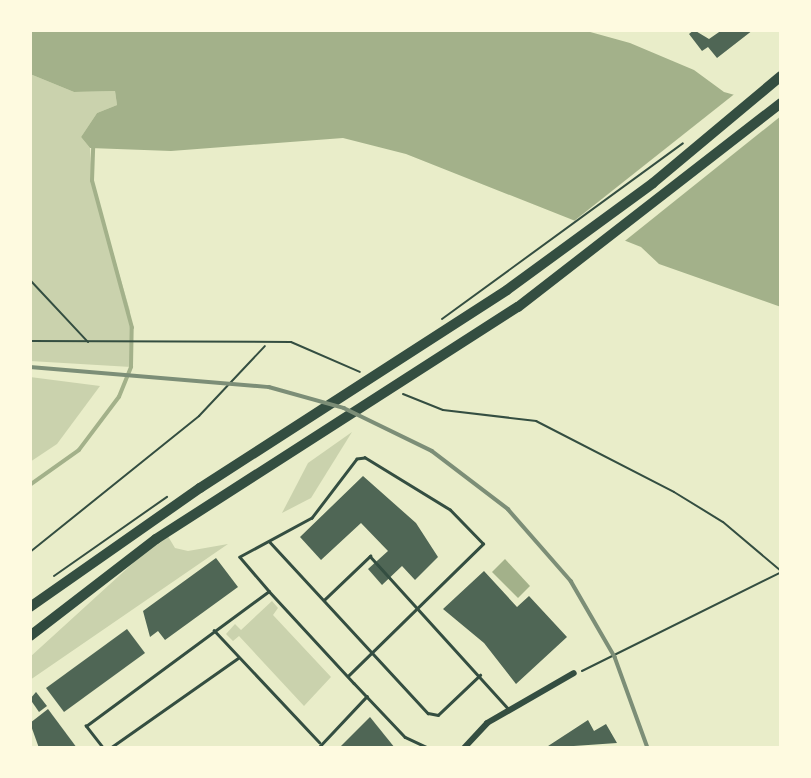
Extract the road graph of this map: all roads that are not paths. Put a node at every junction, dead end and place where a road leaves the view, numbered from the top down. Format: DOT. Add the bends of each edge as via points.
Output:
graph roads {
  1 [pos="781,76"];
  2 [pos="781,103"];
  3 [pos="270,542"];
  4 [pos="269,590"];
  5 [pos="324,600"];
  6 [pos="30,607"];
  7 [pos="419,610"];
  8 [pos="214,630"];
  9 [pos="30,636"];
  10 [pos="373,653"];
  11 [pos="237,658"];
  12 [pos="575,673"];
  13 [pos="480,675"];
  14 [pos="348,676"];
  15 [pos="367,696"];
  16 [pos="510,711"];
  17 [pos="319,742"];
  18 [pos="103,748"];
  19 [pos="110,748"];
  20 [pos="318,748"];
  21 [pos="429,748"];
  22 [pos="464,748"];
  1 -- 6 [label="main road" via="653,183 507,290 145,525"];
  2 -- 9 [label="main road" via="518,307 156,539"];
  3 -- 4 [label="lane" via="240,557"];
  3 -- 5 [label="lane"];
  3 -- 7 [label="lane" via="312,518 357,459 365,458 450,510 482,539 482,551"];
  4 -- 8 [label="lane"];
  4 -- 14 [label="lane"];
  5 -- 7 [label="lane" via="370,556"];
  5 -- 10 [label="lane"];
  7 -- 10 [label="lane"];
  7 -- 13 [label="lane"];
  8 -- 11 [label="lane"];
  8 -- 18 [label="lane" via="86,726"];
  10 -- 13 [label="lane" via="433,715"];
  10 -- 14 [label="lane"];
  11 -- 17 [label="lane"];
  11 -- 19 [label="lane"];
  12 -- 16 [label="street"];
  13 -- 16 [label="lane"];
  14 -- 15 [label="lane"];
  15 -- 17 [label="lane"];
  15 -- 21 [label="lane" via="405,737"];
  16 -- 22 [label="street" via="487,723"];
  17 -- 20 [label="lane"];
}
